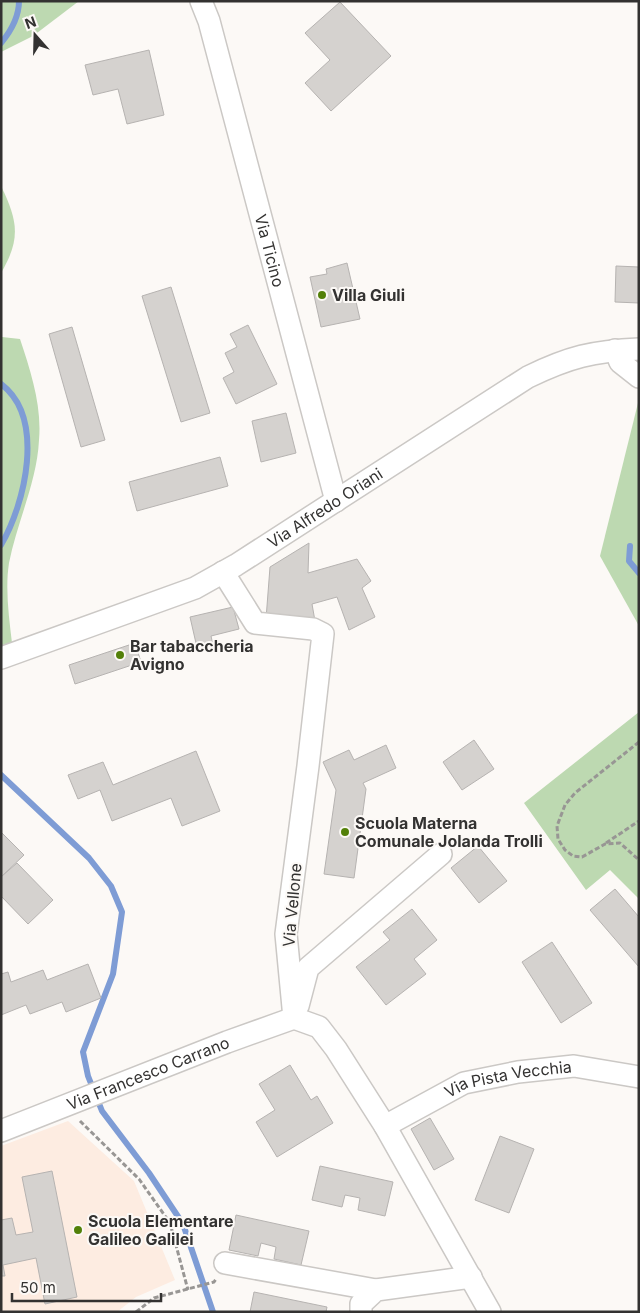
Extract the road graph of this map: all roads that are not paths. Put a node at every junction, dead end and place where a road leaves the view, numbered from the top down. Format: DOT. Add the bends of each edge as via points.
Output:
graph roads {
  1 [pos="201,1"];
  2 [pos="639,349"];
  3 [pos="614,350"];
  4 [pos="639,377"];
  5 [pos="336,501"];
  6 [pos="223,572"];
  7 [pos="1,658"];
  8 [pos="441,854"];
  9 [pos="294,1018"];
  10 [pos="639,1077"];
  11 [pos="385,1126"];
  12 [pos="1,1131"];
  13 [pos="225,1263"];
  14 [pos="471,1277"];
  15 [pos="376,1290"];
  16 [pos="361,1312"];
  17 [pos="490,1312"];
  1 -- 5 [label="street, Via Ticino" via="209,21"];
  2 -- 3 [label="street, Via Alfredo Oriani"];
  3 -- 4 [label="street" via="620,362"];
  3 -- 5 [label="street, Via Alfredo Oriani" via="585,354 557,363 528,378"];
  5 -- 6 [label="street, Via Alfredo Oriani"];
  6 -- 7 [label="street, Via Alfredo Oriani" via="195,588"];
  6 -- 9 [label="street, Via Vellone" via="255,624 313,629 323,634 286,934"];
  8 -- 9 [label="street" via="308,968"];
  9 -- 11 [label="street" via="319,1027"];
  9 -- 12 [label="street, Via Francesco Carrano"];
  10 -- 11 [label="street, Via Pista Vecchia" via="574,1066 464,1082"];
  11 -- 14 [label="street"];
  13 -- 15 [label="street"];
  14 -- 15 [label="street"];
  14 -- 17 [label="street"];
  15 -- 16 [label="street" via="361,1304"];
}
